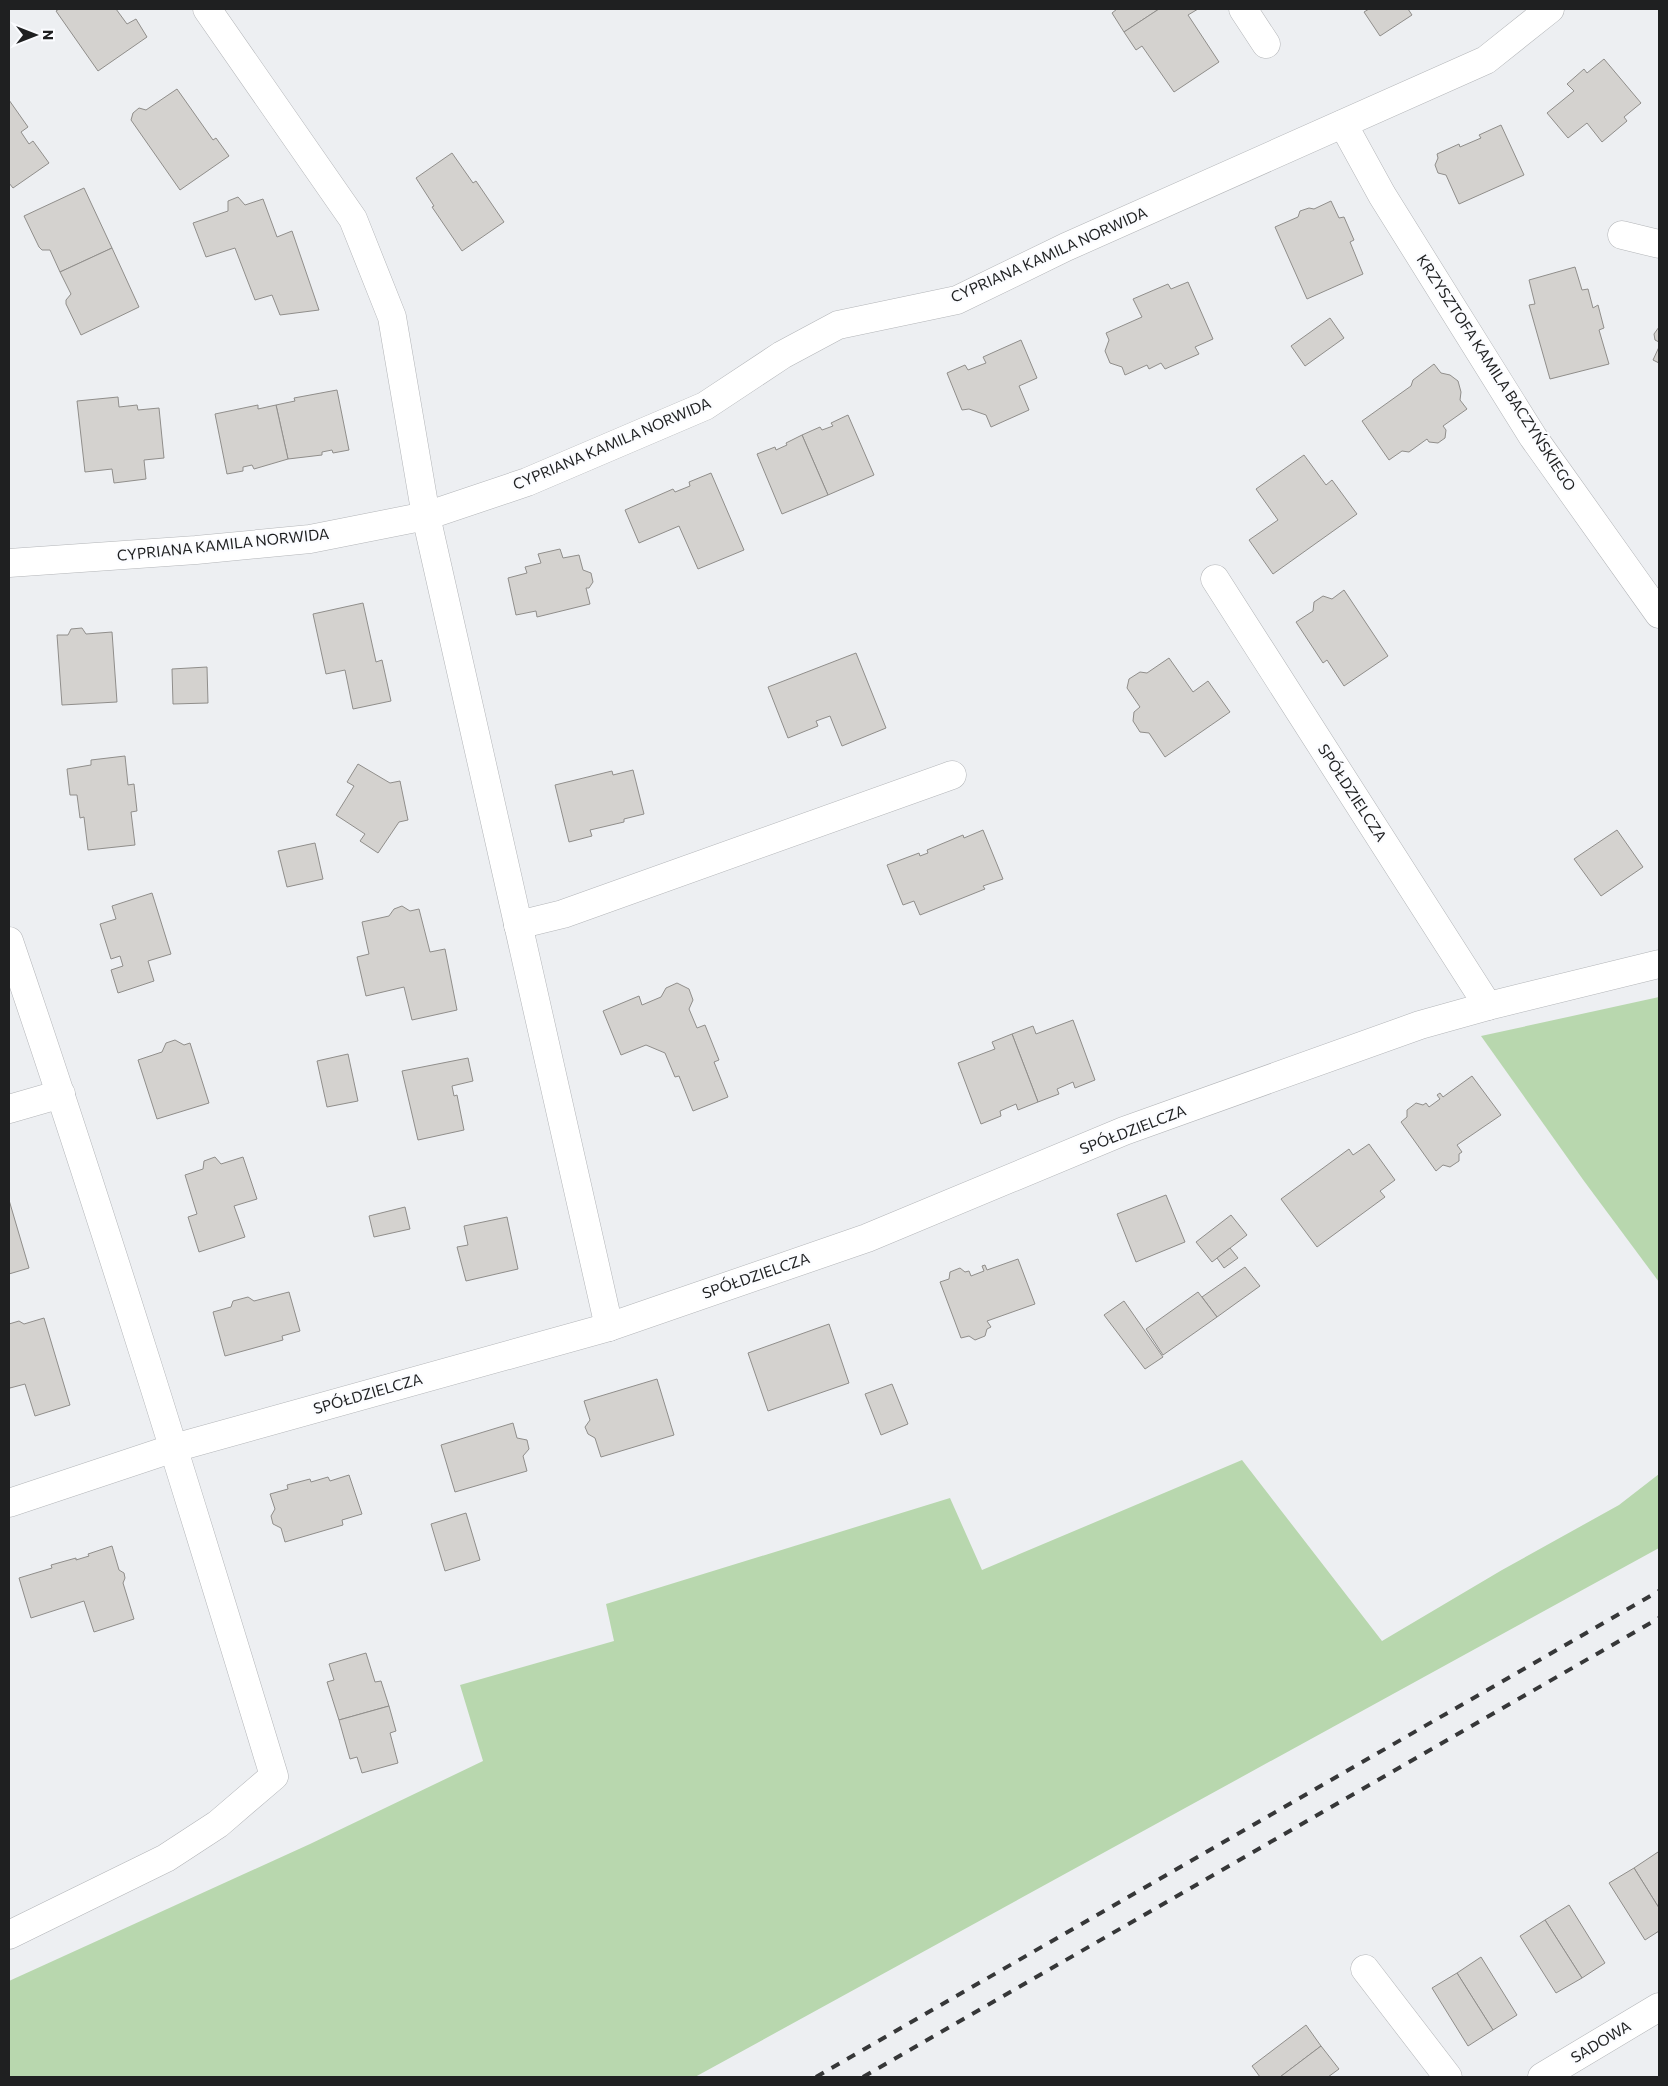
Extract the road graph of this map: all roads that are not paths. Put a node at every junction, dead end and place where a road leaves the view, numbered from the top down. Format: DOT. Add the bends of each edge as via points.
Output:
graph roads {
  1 [pos="207,9"];
  2 [pos="1243,9"];
  3 [pos="1550,9"];
  4 [pos="1266,44"];
  5 [pos="1342,124"];
  6 [pos="1622,235"];
  7 [pos="1659,244"];
  8 [pos="426,516"];
  9 [pos="9,563"];
  10 [pos="1215,579"];
  11 [pos="1659,614"];
  12 [pos="952,775"];
  13 [pos="518,925"];
  14 [pos="9,941"];
  15 [pos="1659,964"];
  16 [pos="1488,1006"];
  17 [pos="61,1094"];
  18 [pos="9,1109"];
  19 [pos="609,1328"];
  20 [pos="174,1448"];
  21 [pos="9,1503"];
  22 [pos="9,1935"];
  23 [pos="1365,1969"];
  24 [pos="1659,2006"];
  25 [pos="1448,2077"];
  26 [pos="1542,2077"];
  1 -- 8 [label="street" via="353,219 392,317"];
  2 -- 4 [label="street"];
  3 -- 5 [label="street, CYPRIANA KAMILA NORWIDA" via="1486,60"];
  5 -- 8 [label="street, CYPRIANA KAMILA NORWIDA" via="1066,247 956,300 838,325 782,355 705,406 527,482"];
  5 -- 11 [label="street, KRZYSZTOFA KAMILA BACZYŃSKIEGO" via="1382,195 1533,437"];
  6 -- 7 [label="street"];
  8 -- 9 [label="street, CYPRIANA KAMILA NORWIDA" via="310,538 196,550"];
  8 -- 13 [label="street"];
  10 -- 16 [label="street, SPÓŁDZIELCZA"];
  12 -- 13 [label="street" via="563,914"];
  13 -- 19 [label="street"];
  14 -- 17 [label="street"];
  15 -- 16 [label="street, SPÓŁDZIELCZA"];
  16 -- 19 [label="street, SPÓŁDZIELCZA" via="1420,1025 1124,1131 867,1238"];
  17 -- 18 [label="street"];
  17 -- 20 [label="street"];
  19 -- 20 [label="street, SPÓŁDZIELCZA"];
  20 -- 21 [label="street, SPÓŁDZIELCZA"];
  20 -- 22 [label="street" via="274,1776 218,1824 166,1858"];
  23 -- 25 [label="street"];
  24 -- 26 [label="street, SADOWA"];
}
